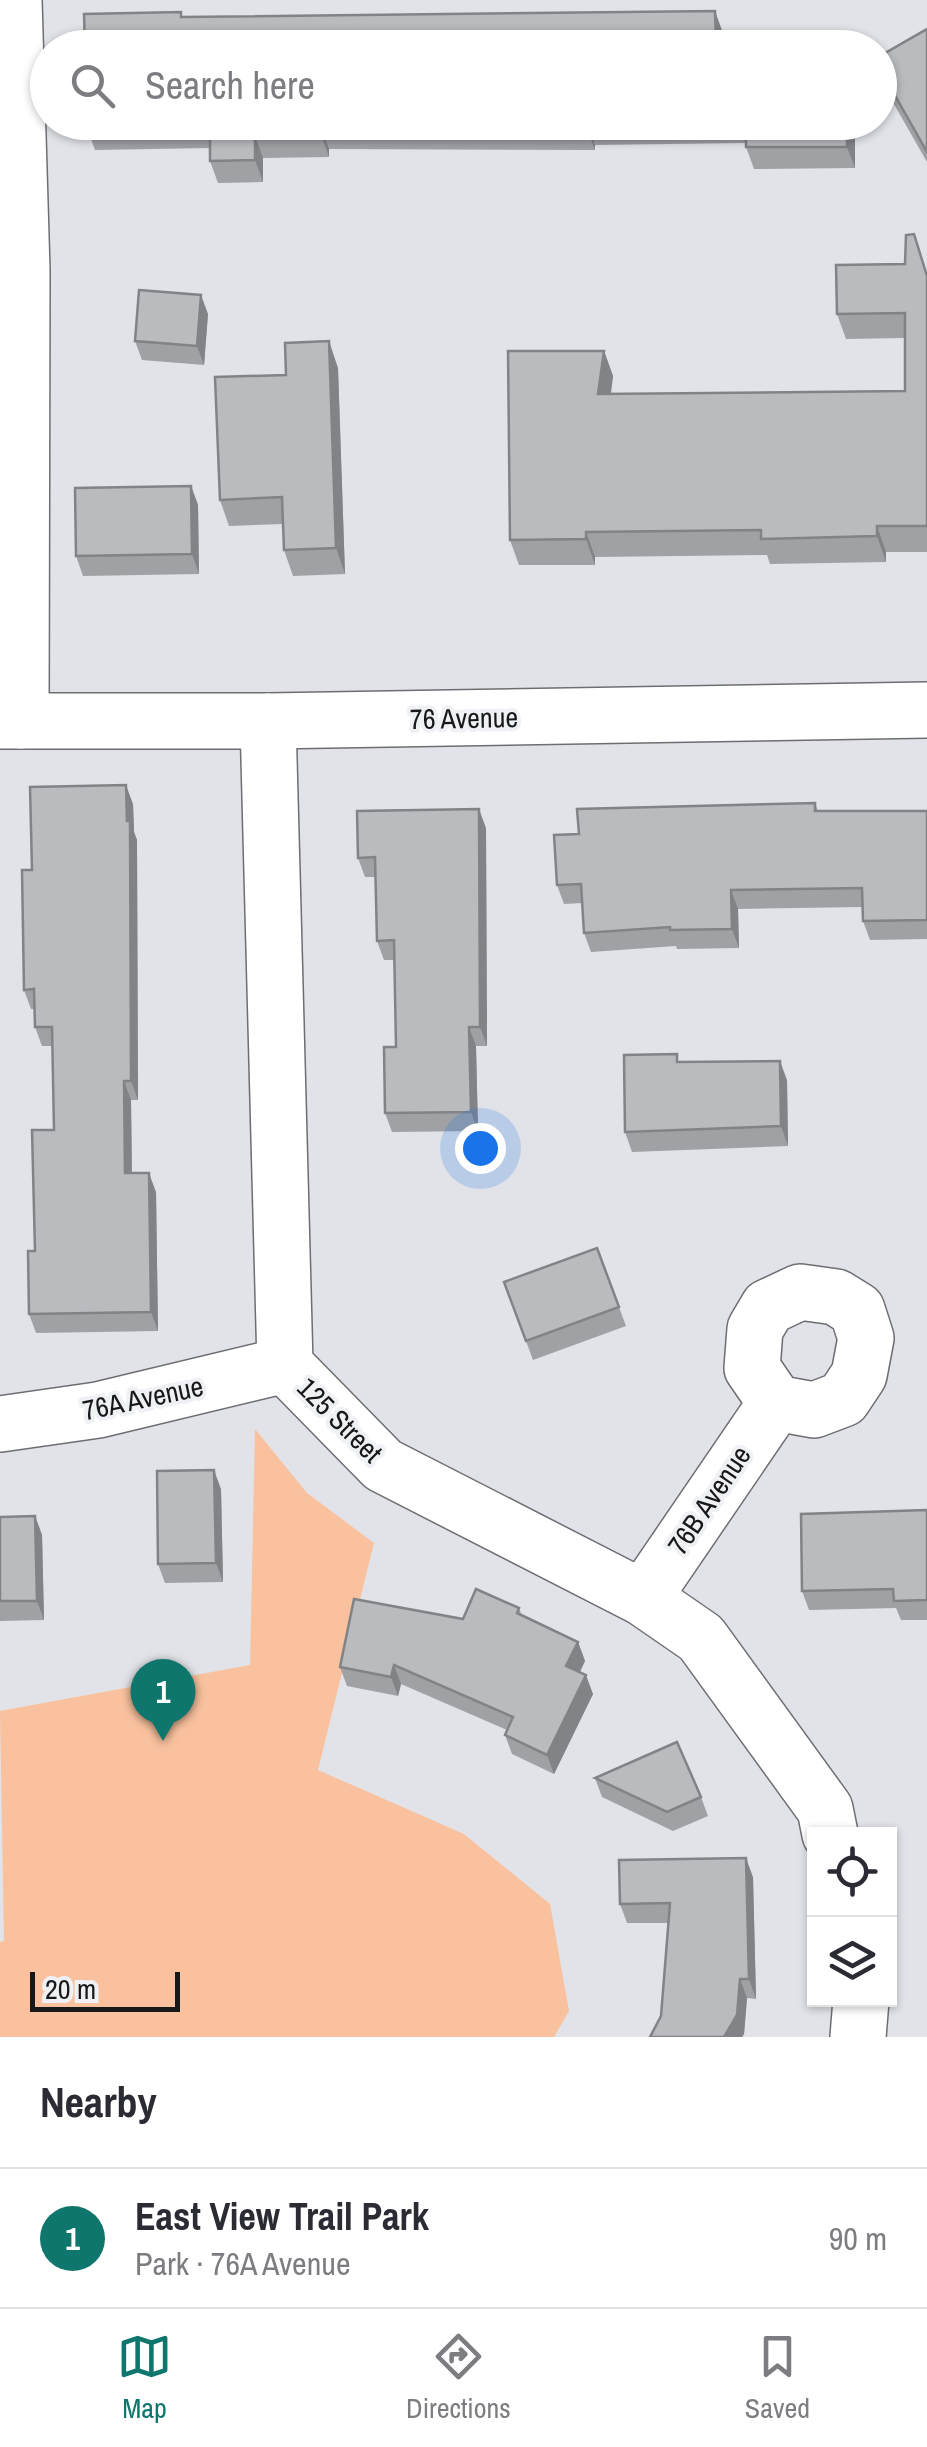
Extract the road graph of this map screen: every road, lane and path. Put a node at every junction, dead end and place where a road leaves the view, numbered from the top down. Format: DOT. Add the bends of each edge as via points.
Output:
graph roads {
  1 [pos="14,0"];
  2 [pos="927,710"];
  3 [pos="10,721"];
  4 [pos="268,721"];
  5 [pos="285,1366"];
  6 [pos="776,1403"];
  7 [pos="0,1424"];
  8 [pos="643,1598"];
  9 [pos="828,1827"];
  10 [pos="860,2007"];
  11 [pos="858,2037"];
  1 -- 3 [label="street" via="22,270"];
  2 -- 4 [label="street, 76 Avenue"];
  3 -- 4 [label="street, 76 Avenue"];
  4 -- 5 [label="street, 125 Street"];
  5 -- 7 [label="street, 76A Avenue" via="98,1410"];
  5 -- 8 [label="street, 125 Street" via="383,1465"];
  6 -- 8 [label="street, 76B Avenue"];
  8 -- 9 [label="street, 125 Street" via="701,1638 824,1809"];
  10 -- 11 [label="street"];
}
